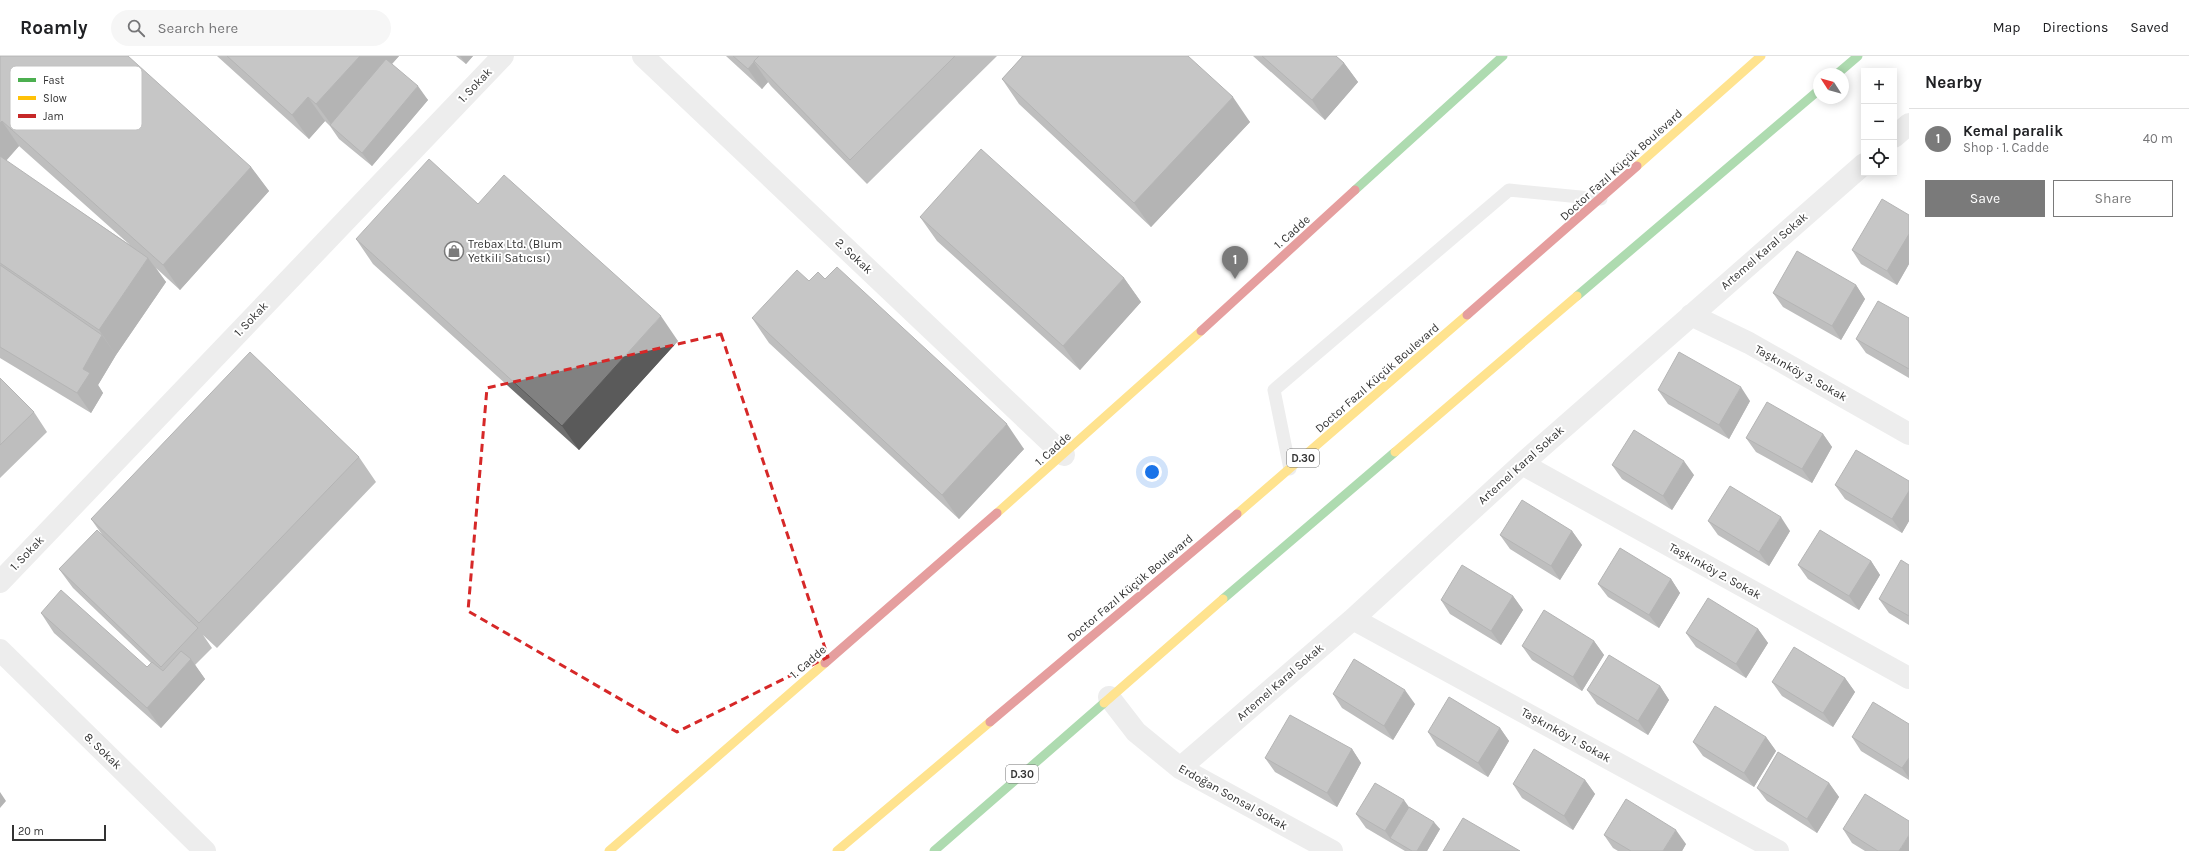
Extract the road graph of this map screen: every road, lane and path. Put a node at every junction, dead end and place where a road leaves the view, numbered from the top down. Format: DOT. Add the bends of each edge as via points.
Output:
graph roads {
  1 [pos="503,56"];
  2 [pos="644,56"];
  3 [pos="1502,56"];
  4 [pos="1761,56"];
  5 [pos="1858,56"];
  6 [pos="1844,68"];
  7 [pos="1813,95"];
  8 [pos="1909,124"];
  9 [pos="1897,134"];
  10 [pos="1861,167"];
  11 [pos="1601,199"];
  12 [pos="1691,315"];
  13 [pos="1909,434"];
  14 [pos="1064,456"];
  15 [pos="1522,464"];
  16 [pos="1290,469"];
  17 [pos="0,582"];
  18 [pos="1353,619"];
  19 [pos="0,650"];
  20 [pos="1909,678"];
  21 [pos="1109,697"];
  22 [pos="1180,768"];
  23 [pos="205,851"];
  24 [pos="609,851"];
  25 [pos="837,851"];
  26 [pos="934,851"];
  27 [pos="1332,851"];
  28 [pos="1778,851"];
  1 -- 17 [label="street, 1. Sokak"];
  2 -- 14 [label="street, 2. Sokak"];
  3 -- 14 [label="main road, 1. Cadde"];
  4 -- 11 [label="main road, Doctor Fazıl Küçük Boulevard / D.30"];
  5 -- 6 [label="main road"];
  7 -- 21 [label="main road, D.30"];
  8 -- 9 [label="street"];
  10 -- 12 [label="street, Artemel Karal Sokak"];
  11 -- 16 [label="main road, Doctor Fazıl Küçük Boulevard / D.30"];
  11 -- 16 [label="lane" via="1509,190 1274,390"];
  12 -- 13 [label="street, Taşkınköy 3. Sokak" via="1749,343"];
  12 -- 15 [label="street, Artemel Karal Sokak"];
  14 -- 24 [label="main road, 1. Cadde"];
  15 -- 18 [label="street, Artemel Karal Sokak"];
  15 -- 20 [label="street, Taşkınköy 2. Sokak"];
  16 -- 25 [label="main road, Doctor Fazıl Küçük Boulevard / D.30"];
  18 -- 22 [label="street, Artemel Karal Sokak"];
  18 -- 28 [label="street, Taşkınköy 1. Sokak"];
  19 -- 23 [label="street, 8. Sokak"];
  21 -- 22 [label="street, Erdoğan Sonsal Sokak" via="1136,732"];
  21 -- 26 [label="main road, D.30"];
  22 -- 27 [label="street, Erdoğan Sonsal Sokak"];
}
